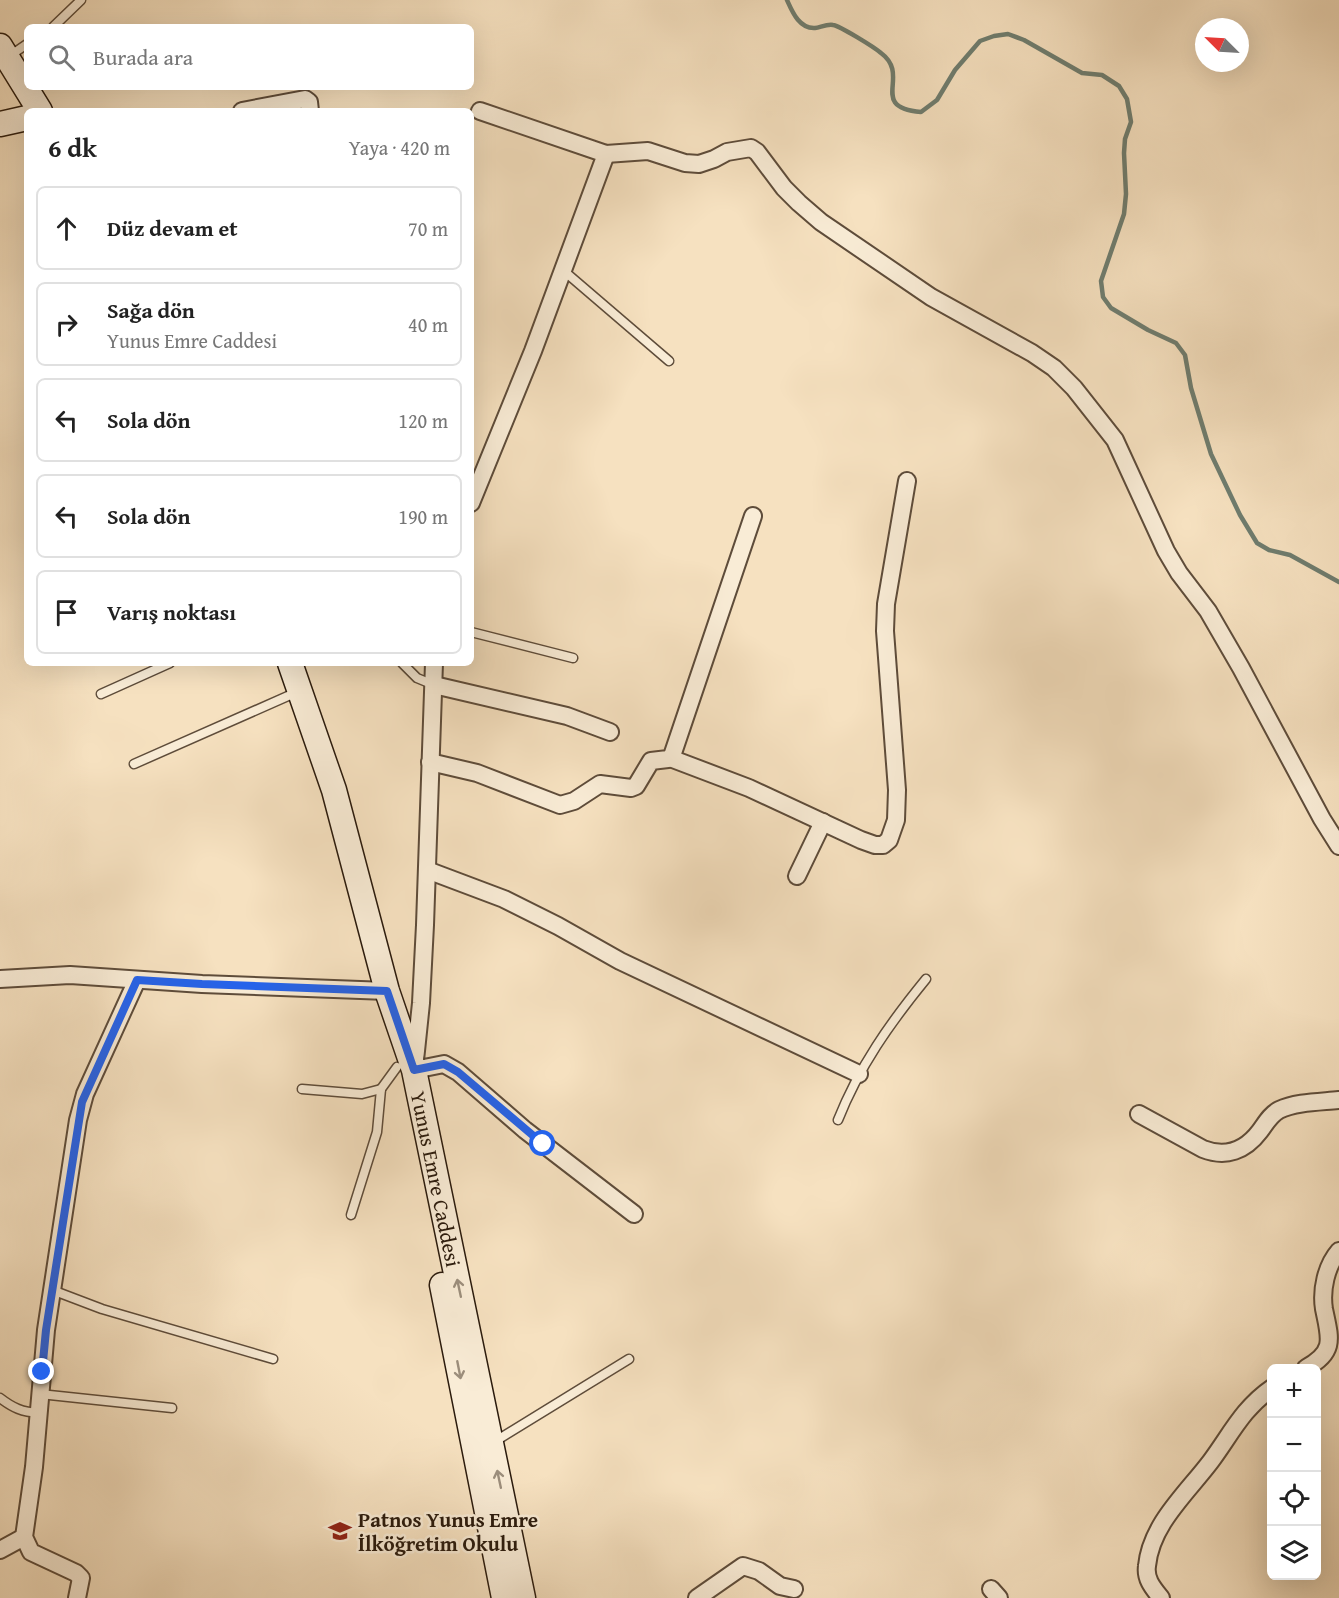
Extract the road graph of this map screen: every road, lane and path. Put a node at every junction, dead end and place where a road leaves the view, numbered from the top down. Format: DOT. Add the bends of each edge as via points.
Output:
graph roads {
  1 [pos="81,0"];
  2 [pos="56,24"];
  3 [pos="9,54"];
  4 [pos="24,82"];
  5 [pos="29,90"];
  6 [pos="309,99"];
  7 [pos="26,108"];
  8 [pos="38,108"];
  9 [pos="259,108"];
  10 [pos="480,111"];
  11 [pos="24,119"];
  12 [pos="0,124"];
  13 [pos="606,154"];
  14 [pos="564,271"];
  15 [pos="669,361"];
  16 [pos="907,481"];
  17 [pos="474,496"];
  18 [pos="753,516"];
  19 [pos="474,633"];
  20 [pos="573,658"];
  21 [pos="163,666"];
  22 [pos="278,666"];
  23 [pos="291,666"];
  24 [pos="405,666"];
  25 [pos="434,666"];
  26 [pos="434,685"];
  27 [pos="101,694"];
  28 [pos="288,696"];
  29 [pos="610,732"];
  30 [pos="670,758"];
  31 [pos="430,762"];
  32 [pos="134,764"];
  33 [pos="823,822"];
  34 [pos="1339,846"];
  35 [pos="427,870"];
  36 [pos="797,876"];
  37 [pos="0,979"];
  38 [pos="926,979"];
  39 [pos="137,980"];
  40 [pos="380,991"];
  41 [pos="406,1069"];
  42 [pos="859,1074"];
  43 [pos="302,1089"];
  44 [pos="381,1089"];
  45 [pos="1339,1100"];
  46 [pos="1139,1114"];
  47 [pos="838,1120"];
  48 [pos="634,1214"];
  49 [pos="351,1215"];
  50 [pos="1339,1251"];
  51 [pos="52,1290"];
  52 [pos="273,1359"];
  53 [pos="629,1359"];
  54 [pos="1313,1364"];
  55 [pos="1267,1392"];
  56 [pos="40,1394"];
  57 [pos="0,1398"];
  58 [pos="172,1408"];
  59 [pos="39,1413"];
  60 [pos="492,1444"];
  61 [pos="24,1537"];
  62 [pos="0,1550"];
  63 [pos="794,1589"];
  64 [pos="77,1598"];
  65 [pos="504,1598"];
  66 [pos="524,1598"];
  67 [pos="697,1598"];
  68 [pos="1161,1598"];
  1 -- 2 [label="lane"];
  3 -- 4 [label="street"];
  3 -- 7 [label="street"];
  5 -- 8 [label="street"];
  6 -- 9 [label="street"];
  10 -- 13 [label="street"];
  11 -- 12 [label="street"];
  13 -- 14 [label="street"];
  13 -- 34 [label="street" via="648,151 699,164 727,152 751,148 784,188 821,222 931,297 1054,368 1115,440 1166,551 1236,658"];
  14 -- 15 [label="lane"];
  14 -- 17 [label="street"];
  16 -- 33 [label="street" via="886,604 897,790 894,831 890,840 875,845"];
  18 -- 30 [label="street"];
  19 -- 20 [label="lane"];
  21 -- 27 [label="lane"];
  22 -- 28 [label="street, Yunus Emre Caddesi"];
  23 -- 40 [label="street, Yunus Emre Caddesi" via="334,790"];
  24 -- 26 [label="lane" via="417,678"];
  25 -- 26 [label="street"];
  26 -- 29 [label="street" via="567,716"];
  26 -- 31 [label="street"];
  28 -- 32 [label="lane"];
  28 -- 40 [label="street, Yunus Emre Caddesi"];
  30 -- 31 [label="street" via="651,760 636,786 600,784 560,805 477,773"];
  30 -- 33 [label="street"];
  31 -- 35 [label="street"];
  33 -- 36 [label="street"];
  35 -- 41 [label="street" via="421,1003"];
  35 -- 42 [label="street" via="504,899 620,962"];
  37 -- 39 [label="street" via="70,975"];
  38 -- 42 [label="lane" via="879,1040"];
  39 -- 40 [label="street"];
  39 -- 51 [label="street" via="82,1102"];
  40 -- 41 [label="street, Yunus Emre Caddesi"];
  41 -- 44 [label="lane"];
  41 -- 48 [label="street" via="444,1064 458,1072 525,1130"];
  60 -- 41 [label="street, Yunus Emre Caddesi, one-way"];
  41 -- 65 [label="street, Yunus Emre Caddesi, one-way"];
  42 -- 47 [label="lane"];
  43 -- 44 [label="lane" via="353,1094"];
  44 -- 49 [label="lane" via="376,1132"];
  45 -- 46 [label="street" via="1280,1109 1250,1142 1227,1154 1203,1149"];
  50 -- 54 [label="street" via="1328,1270 1324,1290 1329,1347"];
  51 -- 52 [label="lane" via="113,1313"];
  51 -- 56 [label="street"];
  53 -- 60 [label="lane"];
  55 -- 68 [label="street" via="1243,1413 1158,1531 1147,1567 1151,1585"];
  56 -- 58 [label="lane"];
  56 -- 59 [label="street"];
  57 -- 59 [label="lane" via="23,1412"];
  59 -- 61 [label="street"];
  66 -- 60 [label="street, Yunus Emre Caddesi, one-way"];
  61 -- 62 [label="street"];
  61 -- 64 [label="street" via="31,1552 81,1578"];
  63 -- 67 [label="street" via="780,1586 759,1571 743,1566"];
}
